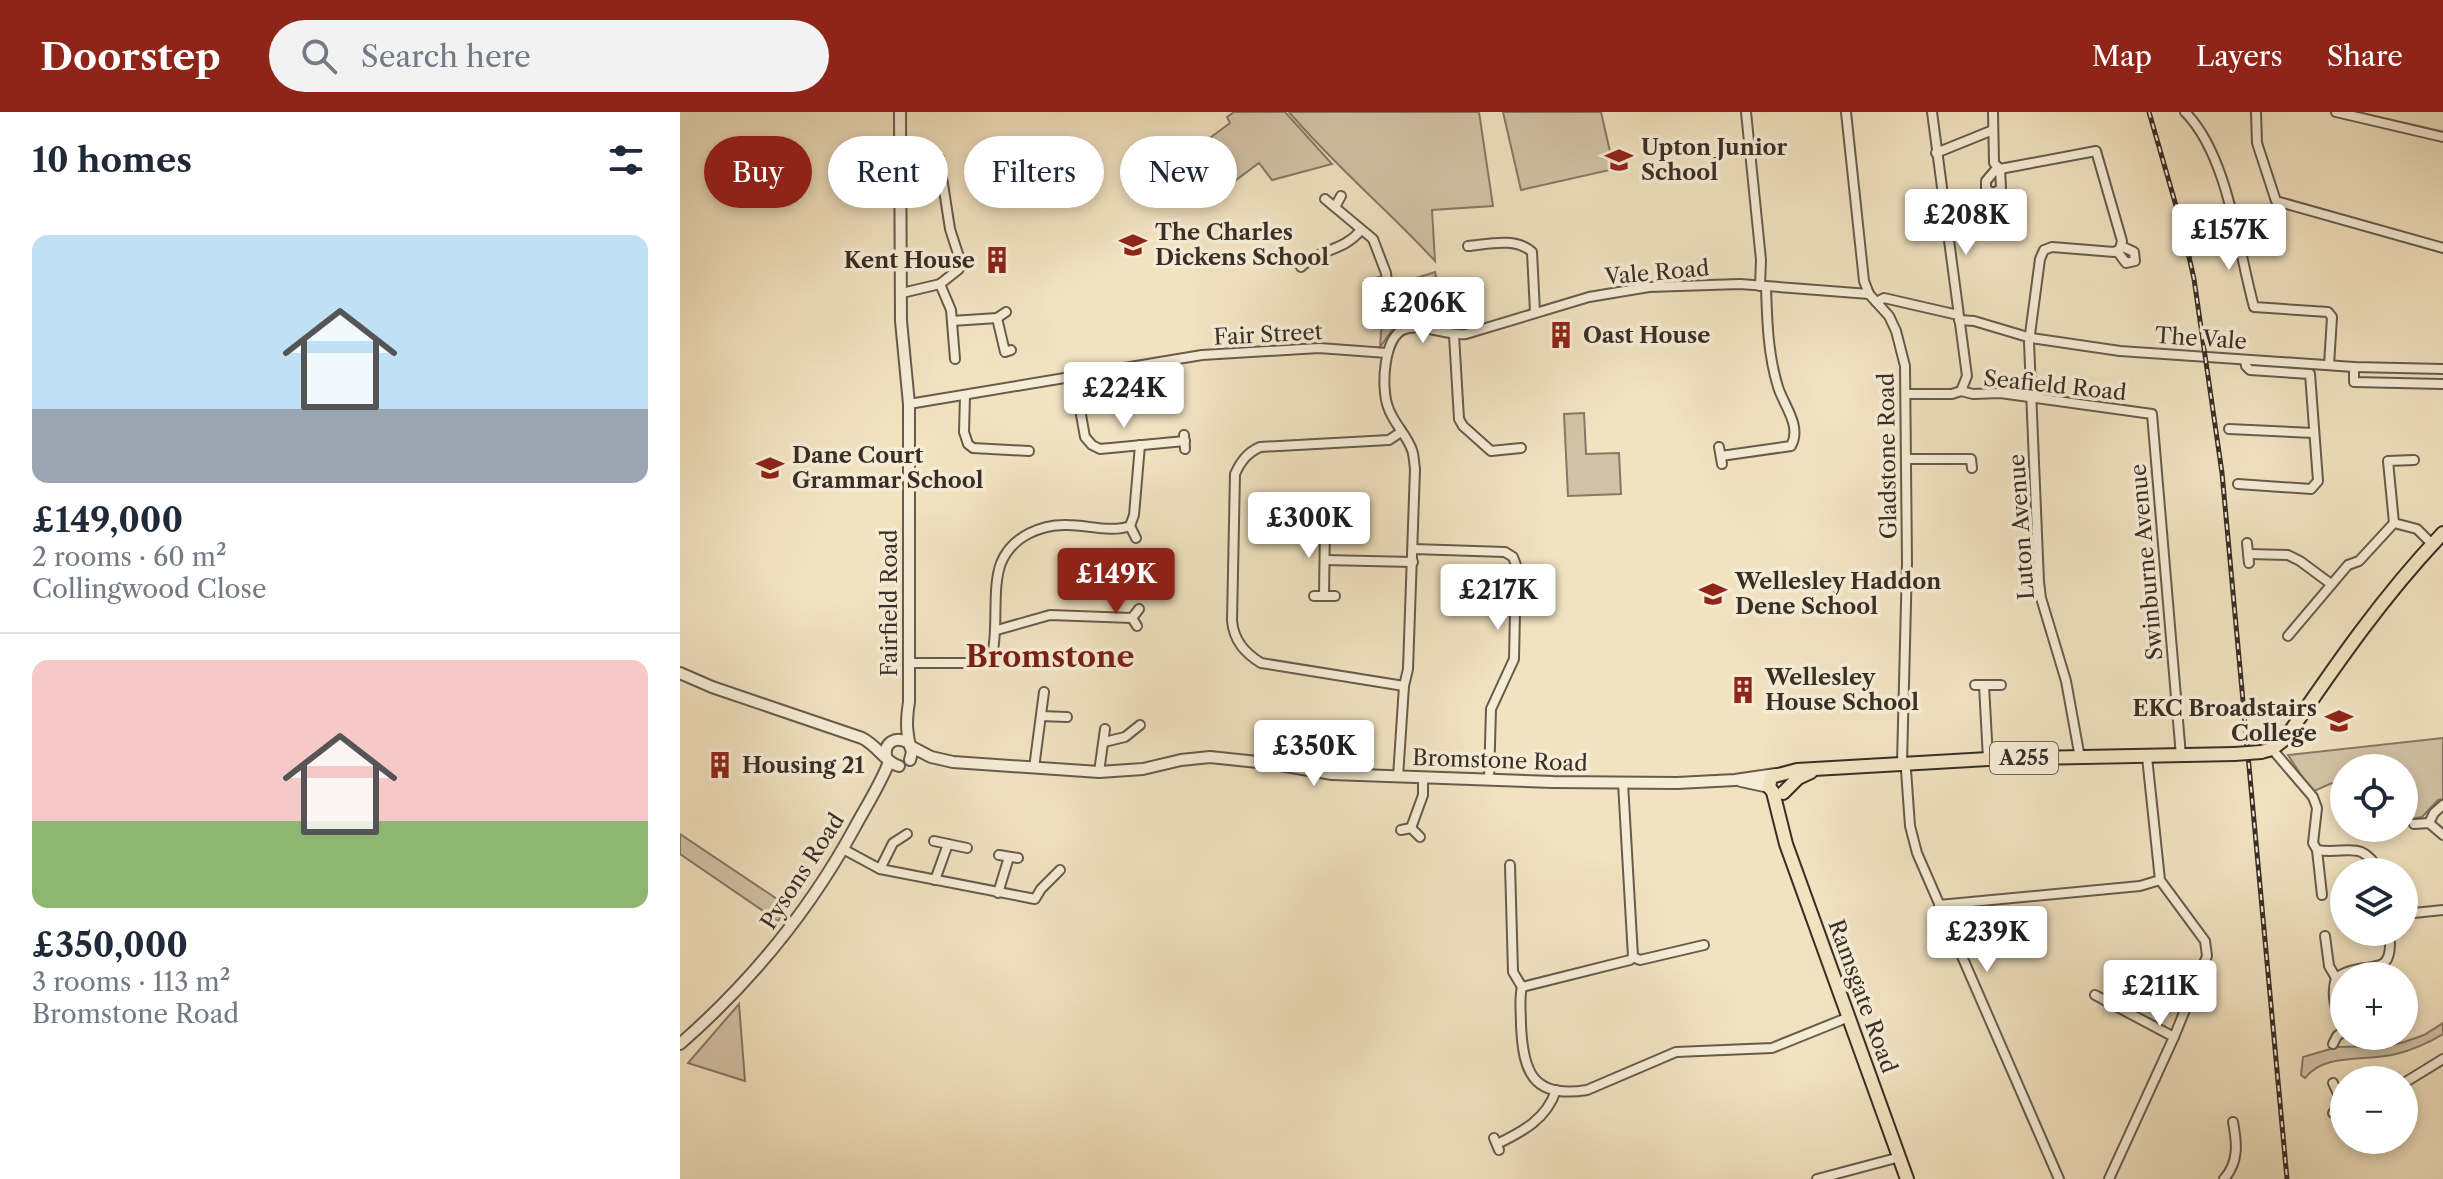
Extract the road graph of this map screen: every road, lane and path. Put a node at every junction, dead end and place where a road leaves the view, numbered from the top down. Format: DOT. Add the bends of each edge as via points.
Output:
graph roads {
  1 [pos="900,112"];
  2 [pos="1746,112"];
  3 [pos="1846,112"];
  4 [pos="1932,112"];
  5 [pos="2185,112"];
  6 [pos="2256,112"];
  7 [pos="2336,112"];
  8 [pos="1996,113"];
  9 [pos="1993,130"];
  10 [pos="2443,137"];
  11 [pos="1936,153"];
  12 [pos="1341,196"];
  13 [pos="1325,199"];
  14 [pos="1335,207"];
  15 [pos="947,208"];
  16 [pos="1361,230"];
  17 [pos="1474,243"];
  18 [pos="2443,248"];
  19 [pos="1301,267"];
  20 [pos="940,284"];
  21 [pos="1763,286"];
  22 [pos="902,293"];
  23 [pos="1872,298"];
  24 [pos="1006,312"];
  25 [pos="1535,312"];
  26 [pos="997,318"];
  27 [pos="1959,318"];
  28 [pos="952,321"];
  29 [pos="1403,329"];
  30 [pos="1454,335"];
  31 [pos="2031,338"];
  32 [pos="1011,350"];
  33 [pos="1387,353"];
  34 [pos="955,359"];
  35 [pos="2245,360"];
  36 [pos="2329,365"];
  37 [pos="2354,367"];
  38 [pos="2443,369"];
  39 [pos="1074,376"];
  40 [pos="2443,384"];
  41 [pos="1961,391"];
  42 [pos="1906,394"];
  43 [pos="965,396"];
  44 [pos="2031,397"];
  45 [pos="909,404"];
  46 [pos="2152,414"];
  47 [pos="2229,429"];
  48 [pos="1401,432"];
  49 [pos="2314,433"];
  50 [pos="1185,442"];
  51 [pos="1140,445"];
  52 [pos="1521,448"];
  53 [pos="1029,451"];
  54 [pos="1720,455"];
  55 [pos="1906,459"];
  56 [pos="2414,460"];
  57 [pos="1972,468"];
  58 [pos="2238,484"];
  59 [pos="2394,523"];
  60 [pos="1314,524"];
  61 [pos="1325,524"];
  62 [pos="1335,524"];
  63 [pos="1130,526"];
  64 [pos="2443,533"];
  65 [pos="1136,538"];
  66 [pos="2247,543"];
  67 [pos="2432,544"];
  68 [pos="1413,549"];
  69 [pos="1325,560"];
  70 [pos="1413,562"];
  71 [pos="2331,584"];
  72 [pos="1314,596"];
  73 [pos="1324,596"];
  74 [pos="1335,596"];
  75 [pos="1139,609"];
  76 [pos="997,630"];
  77 [pos="2288,636"];
  78 [pos="908,663"];
  79 [pos="680,673"];
  80 [pos="2001,685"];
  81 [pos="1404,686"];
  82 [pos="1044,692"];
  83 [pos="1041,716"];
  84 [pos="1067,717"];
  85 [pos="906,722"];
  86 [pos="1140,725"];
  87 [pos="1105,729"];
  88 [pos="862,738"];
  89 [pos="892,741"];
  90 [pos="1104,742"];
  91 [pos="908,744"];
  92 [pos="2266,750"];
  93 [pos="2181,756"];
  94 [pos="931,757"];
  95 [pos="2147,757"];
  96 [pos="2080,758"];
  97 [pos="1988,759"];
  98 [pos="896,761"];
  99 [pos="1904,767"];
  100 [pos="1034,768"];
  101 [pos="1814,770"];
  102 [pos="1099,772"];
  103 [pos="1779,774"];
  104 [pos="1398,777"];
  105 [pos="1423,778"];
  106 [pos="1489,780"];
  107 [pos="1735,780"];
  108 [pos="1623,783"];
  109 [pos="1778,790"];
  110 [pos="2443,805"];
  111 [pos="2429,823"];
  112 [pos="2418,824"];
  113 [pos="907,834"];
  114 [pos="2443,835"];
  115 [pos="1420,837"];
  116 [pos="934,841"];
  117 [pos="948,844"];
  118 [pos="967,848"];
  119 [pos="843,849"];
  120 [pos="2317,850"];
  121 [pos="999,855"];
  122 [pos="2368,858"];
  123 [pos="1510,865"];
  124 [pos="880,869"];
  125 [pos="1060,870"];
  126 [pos="935,880"];
  127 [pos="2160,880"];
  128 [pos="998,893"];
  129 [pos="2322,895"];
  130 [pos="1939,905"];
  131 [pos="2443,910"];
  132 [pos="2418,913"];
  133 [pos="1690,935"];
  134 [pos="2325,936"];
  135 [pos="1704,945"];
  136 [pos="1692,947"];
  137 [pos="1633,957"];
  138 [pos="2330,968"];
  139 [pos="1522,987"];
  140 [pos="2095,995"];
  141 [pos="1849,1017"];
  142 [pos="2174,1037"];
  143 [pos="680,1044"];
  144 [pos="2443,1059"];
  145 [pos="2418,1074"];
  146 [pos="1556,1090"];
  147 [pos="2233,1122"];
  148 [pos="1497,1144"];
  149 [pos="1900,1157"];
  150 [pos="1817,1179"];
  151 [pos="1907,1179"];
  152 [pos="2059,1179"];
  153 [pos="2109,1179"];
  154 [pos="2224,1179"];
  1 -- 22 [label="street, Fairfield Road"];
  2 -- 21 [label="street"];
  3 -- 23 [label="street, Gladstone Road" via="1864,281"];
  4 -- 11 [label="street"];
  5 -- 36 [label="street" via="2206,139 2254,307 2328,312"];
  6 -- 18 [label="street" via="2257,143 2276,201"];
  7 -- 10 [label="street"];
  8 -- 9 [label="street"];
  9 -- 11 [label="street"];
  9 -- 31 [label="street, Luton Avenue" via="1998,168 2096,151 2122,241 2119,249 2044,250"];
  11 -- 27 [label="street"];
  12 -- 14 [label="street"];
  13 -- 14 [label="street"];
  14 -- 16 [label="street"];
  15 -- 20 [label="street" via="960,260 959,269"];
  16 -- 19 [label="street" via="1345,246"];
  16 -- 29 [label="street" via="1373,239 1380,255 1389,301"];
  17 -- 25 [label="street" via="1511,243 1532,252"];
  20 -- 22 [label="street"];
  20 -- 28 [label="street"];
  21 -- 23 [label="street, Vale Road"];
  21 -- 25 [label="street, Vale Road" via="1649,287"];
  21 -- 54 [label="street" via="1778,388 1796,438 1791,446"];
  22 -- 45 [label="street, Fairfield Road"];
  23 -- 27 [label="street, Vale Road"];
  23 -- 42 [label="street, Gladstone Road" via="1896,331"];
  24 -- 26 [label="street"];
  25 -- 30 [label="street, Vale Road"];
  26 -- 28 [label="street"];
  26 -- 32 [label="street" via="1005,352"];
  27 -- 31 [label="street, The Vale"];
  27 -- 41 [label="street" via="1967,376"];
  28 -- 34 [label="street"];
  29 -- 30 [label="street"];
  29 -- 33 [label="street"];
  30 -- 52 [label="street" via="1463,426 1490,455"];
  31 -- 35 [label="street, The Vale"];
  31 -- 44 [label="street, Luton Avenue"];
  33 -- 39 [label="street, Fair Street" via="1319,348 1202,355"];
  33 -- 48 [label="street" via="1387,406"];
  35 -- 36 [label="street, The Vale"];
  35 -- 49 [label="street" via="2250,370 2312,376"];
  36 -- 37 [label="street, The Vale"];
  37 -- 38 [label="street, The Vale"];
  37 -- 40 [label="street" via="2354,382"];
  39 -- 43 [label="street, Fair Street"];
  39 -- 51 [label="street" via="1085,437 1092,445"];
  41 -- 42 [label="street, Seafield Road"];
  41 -- 44 [label="street, Seafield Road"];
  42 -- 55 [label="street, Gladstone Road"];
  43 -- 45 [label="street, Fair Street"];
  43 -- 53 [label="street" via="968,444 1004,454"];
  44 -- 46 [label="street, Seafield Road"];
  44 -- 96 [label="street, Luton Avenue" via="2041,598 2066,681"];
  45 -- 78 [label="street, Fairfield Road"];
  46 -- 93 [label="street, Swinburne Avenue"];
  47 -- 49 [label="street"];
  48 -- 68 [label="street" via="1415,469"];
  48 -- 81 [label="street" via="1389,440 1260,447 1240,463 1235,474 1232,621 1238,643 1261,663"];
  49 -- 58 [label="street" via="2318,481 2311,489"];
  50 -- 51 [label="street"];
  51 -- 63 [label="street"];
  55 -- 57 [label="street" via="1971,459"];
  55 -- 99 [label="street, Gladstone Road"];
  56 -- 59 [label="street" via="2388,461"];
  59 -- 67 [label="street" via="2417,529"];
  59 -- 71 [label="street"];
  60 -- 61 [label="street"];
  61 -- 62 [label="street"];
  61 -- 69 [label="street"];
  63 -- 65 [label="street"];
  63 -- 76 [label="street" via="1065,525 1026,535 1002,562"];
  64 -- 67 [label="main road"];
  66 -- 71 [label="street" via="2249,558 2288,555"];
  67 -- 92 [label="main road" via="2364,624 2285,739"];
  68 -- 70 [label="street"];
  68 -- 106 [label="street" via="1505,552 1516,565 1514,659 1491,709"];
  69 -- 70 [label="street"];
  69 -- 73 [label="street"];
  70 -- 81 [label="street"];
  71 -- 77 [label="street"];
  72 -- 73 [label="street"];
  73 -- 74 [label="street"];
  75 -- 76 [label="street" via="1134,622 1050,615"];
  76 -- 78 [label="street" via="993,650 978,663"];
  78 -- 85 [label="street, Fairfield Road"];
  79 -- 88 [label="street"];
  80 -- 97 [label="street" via="1979,685"];
  81 -- 104 [label="street"];
  82 -- 83 [label="street"];
  83 -- 84 [label="street"];
  83 -- 100 [label="street"];
  85 -- 89 [label="street, Fairfield Road"];
  85 -- 91 [label="street, Fairfield Road"];
  86 -- 90 [label="street" via="1125,737"];
  87 -- 90 [label="street"];
  88 -- 89 [label="street, Bromstone Road"];
  88 -- 98 [label="street"];
  89 -- 91 [label="street, Bromstone Road"];
  89 -- 98 [label="street, Fairfield Road" via="886,748"];
  90 -- 102 [label="street"];
  91 -- 94 [label="street, Bromstone Road"];
  91 -- 98 [label="street, Fairfield Road"];
  92 -- 93 [label="main road, A255, bridge"];
  92 -- 120 [label="street" via="2313,797"];
  93 -- 95 [label="main road, A255"];
  94 -- 98 [label="street, Bromstone Road"];
  94 -- 100 [label="street, Bromstone Road"];
  95 -- 96 [label="main road, A255"];
  95 -- 127 [label="street"];
  96 -- 97 [label="main road, A255"];
  97 -- 99 [label="main road, A255"];
  98 -- 119 [label="street, Pysons Road"];
  99 -- 101 [label="main road, A255"];
  99 -- 130 [label="street, Gladstone Road" via="1910,826"];
  100 -- 102 [label="street, Bromstone Road"];
  101 -- 103 [label="main road, A255"];
  101 -- 109 [label="main road"];
  102 -- 104 [label="street, Bromstone Road" via="1210,757"];
  103 -- 107 [label="street, Bromstone Road"];
  103 -- 109 [label="main road" via="1771,777"];
  104 -- 105 [label="street, Bromstone Road"];
  105 -- 106 [label="street, Bromstone Road"];
  105 -- 115 [label="street" via="1423,795 1406,829"];
  106 -- 108 [label="street, Bromstone Road"];
  107 -- 108 [label="street, Bromstone Road"];
  107 -- 109 [label="street, Bromstone Road"];
  108 -- 137 [label="street"];
  109 -- 141 [label="main road, Ramsgate Road" via="1781,826"];
  110 -- 111 [label="street"];
  111 -- 112 [label="street"];
  111 -- 114 [label="street"];
  113 -- 124 [label="street" via="893,843"];
  116 -- 117 [label="street"];
  117 -- 118 [label="street"];
  117 -- 126 [label="street"];
  119 -- 124 [label="street"];
  119 -- 143 [label="street, Pysons Road" via="796,922"];
  120 -- 122 [label="street" via="2362,851"];
  120 -- 129 [label="street"];
  121 -- 128 [label="street" via="1014,857"];
  123 -- 139 [label="street" via="1515,876 1513,972"];
  124 -- 126 [label="street"];
  125 -- 128 [label="street" via="1035,899"];
  126 -- 128 [label="street"];
  127 -- 130 [label="street"];
  127 -- 142 [label="street" via="2207,947"];
  130 -- 152 [label="street, Gladstone Road"];
  131 -- 132 [label="street"];
  133 -- 136 [label="street"];
  134 -- 138 [label="street"];
  135 -- 136 [label="street"];
  136 -- 137 [label="street" via="1640,960"];
  137 -- 139 [label="street"];
  139 -- 146 [label="street" via="1522,1055 1537,1082"];
  140 -- 142 [label="street"];
  141 -- 146 [label="street" via="1772,1048 1676,1052 1587,1090"];
  141 -- 149 [label="main road, Ramsgate Road"];
  142 -- 153 [label="street"];
  144 -- 145 [label="street"];
  146 -- 148 [label="street" via="1533,1124"];
  147 -- 154 [label="street" via="2237,1149"];
  149 -- 150 [label="street"];
  149 -- 151 [label="main road, Ramsgate Road"];
}
